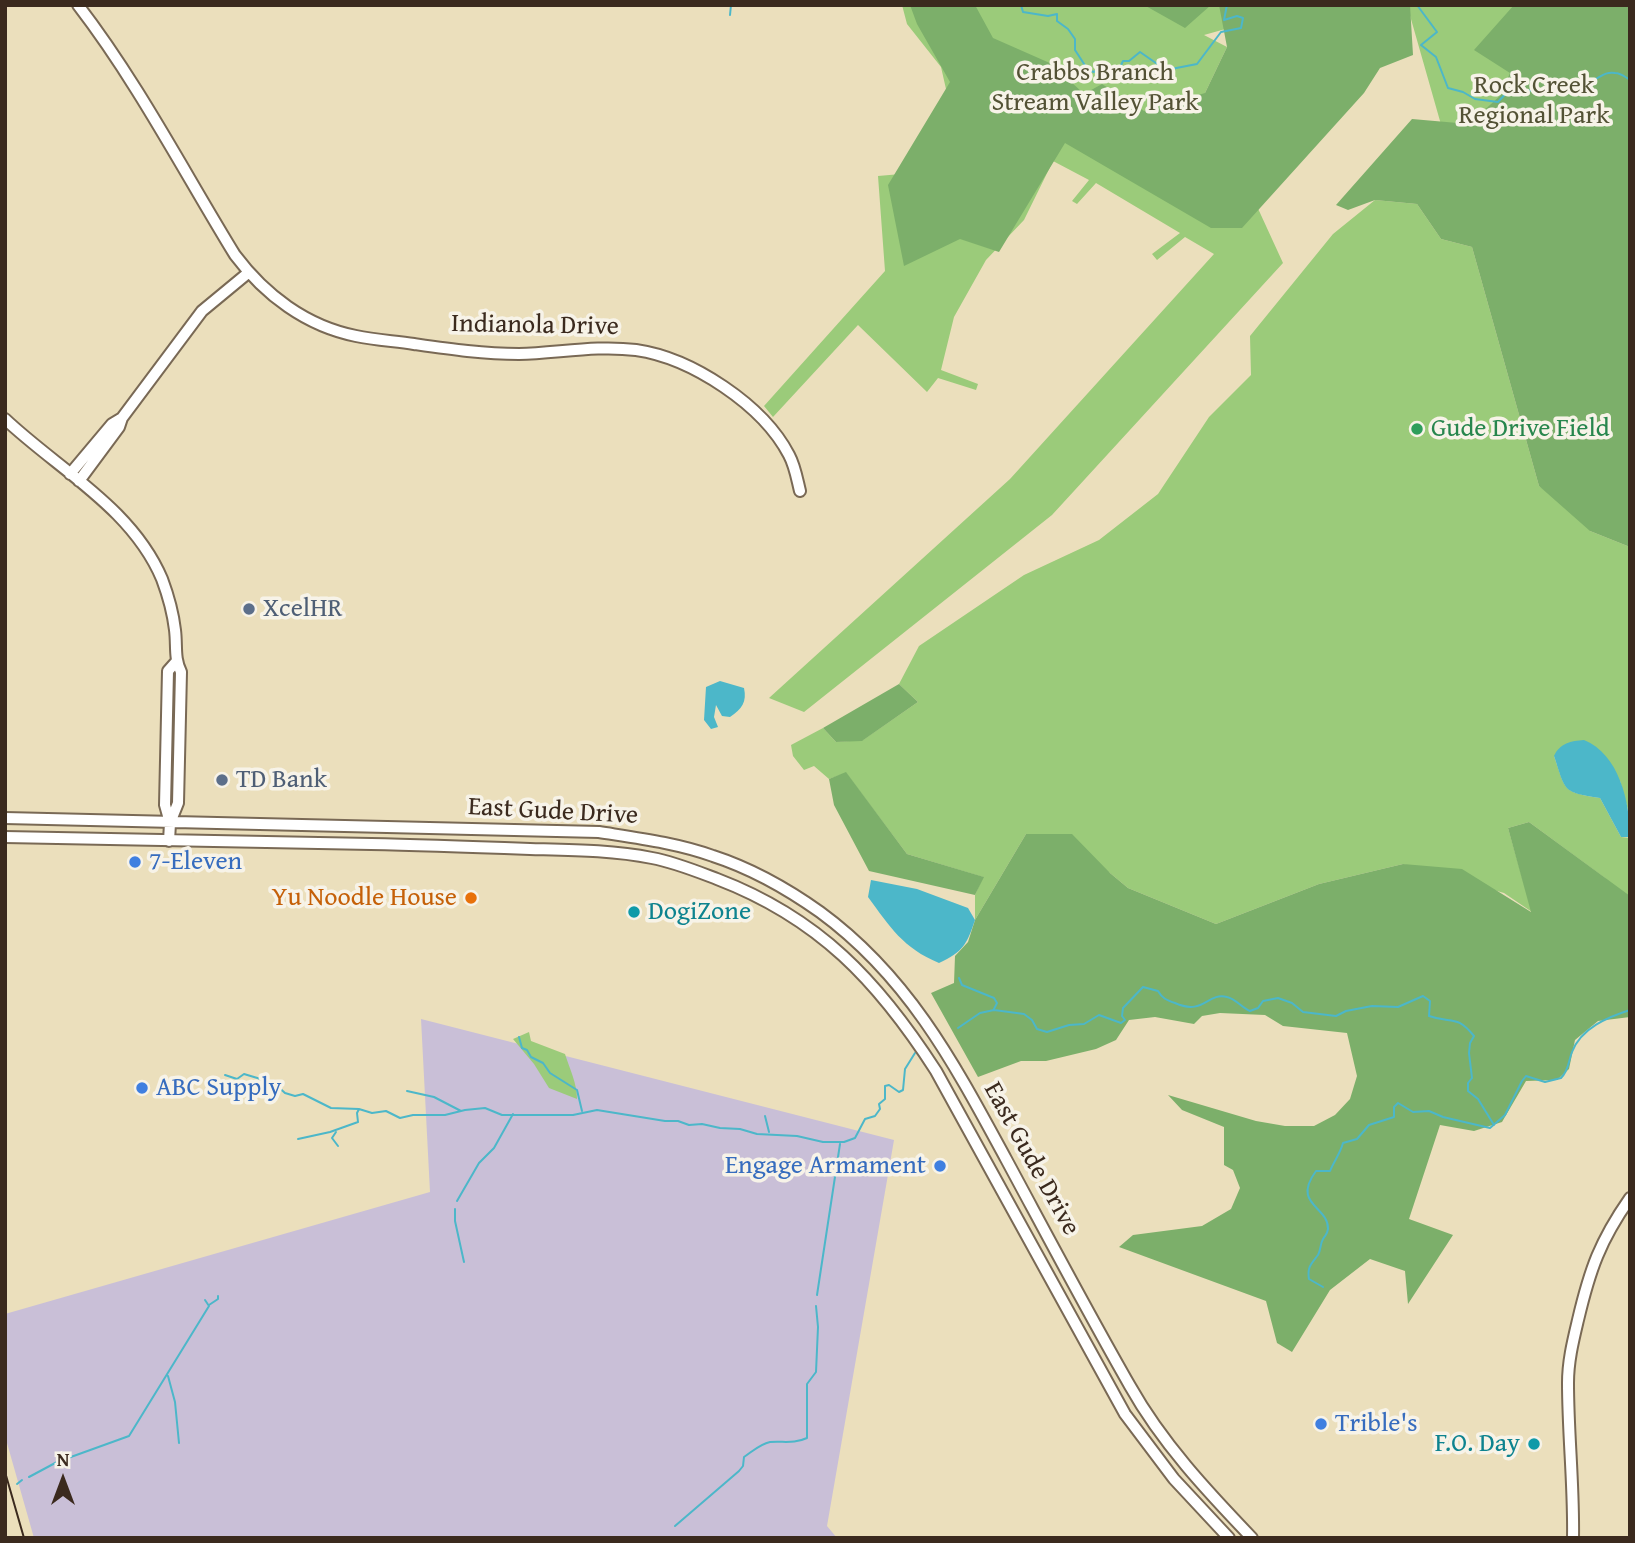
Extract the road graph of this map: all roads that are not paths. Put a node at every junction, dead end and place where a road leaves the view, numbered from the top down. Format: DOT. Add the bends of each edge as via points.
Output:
graph roads {
  1 [pos="78,5"];
  2 [pos="248,273"];
  3 [pos="5,419"];
  4 [pos="75,478"];
  5 [pos="800,491"];
  6 [pos="5,818"];
  7 [pos="170,823"];
  8 [pos="5,837"];
  9 [pos="169,841"];
  10 [pos="818,911"];
  11 [pos="808,926"];
  12 [pos="1630,1198"];
  13 [pos="1229,1538"];
  14 [pos="1252,1538"];
  15 [pos="1573,1538"];
  1 -- 2 [label="main road, Indianola Drive"];
  2 -- 4 [label="main road" via="202,311 119,427"];
  2 -- 5 [label="main road, Indianola Drive" via="293,311 354,336 486,354 619,349 686,366 725,387 756,413 790,456"];
  3 -- 4 [label="main road"];
  4 -- 7 [label="main road" via="117,513 139,539 169,599 181,672 178,803"];
  6 -- 7 [label="main road, East Gude Drive"];
  7 -- 9 [label="main road"];
  7 -- 10 [label="main road, East Gude Drive" via="600,832 714,856"];
  8 -- 9 [label="main road, East Gude Drive"];
  9 -- 11 [label="main road, East Gude Drive" via="467,846 653,858 747,891"];
  10 -- 11 [label="main road"];
  10 -- 14 [label="main road, East Gude Drive" via="881,967 935,1034 1131,1388 1195,1477"];
  11 -- 13 [label="main road, East Gude Drive" via="878,990 913,1036 1125,1414 1174,1479"];
  12 -- 15 [label="main road" via="1590,1271 1570,1353"];
}
